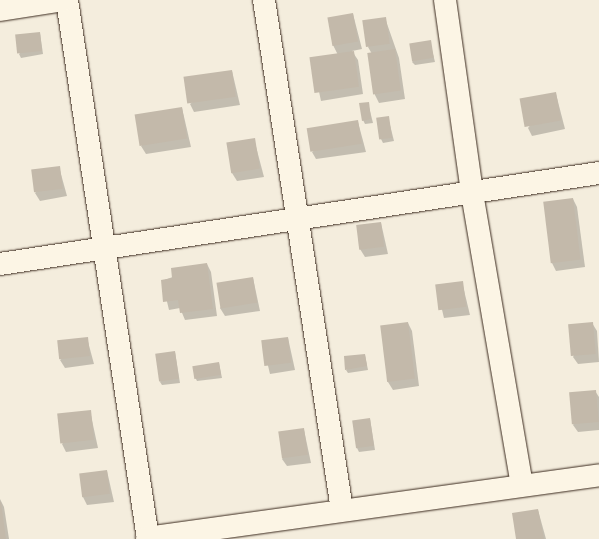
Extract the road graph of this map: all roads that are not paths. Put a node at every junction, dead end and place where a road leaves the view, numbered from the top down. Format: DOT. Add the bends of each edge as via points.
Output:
graph roads {
  1 [pos="63,0"];
  2 [pos="67,0"];
  3 [pos="264,0"];
  4 [pos="445,0"];
  5 [pos="0,10"];
  6 [pos="599,173"];
  7 [pos="472,193"];
  8 [pos="298,219"];
  9 [pos="104,249"];
  10 [pos="0,264"];
  11 [pos="599,475"];
  12 [pos="522,485"];
  13 [pos="342,510"];
  14 [pos="148,538"];
  1 -- 5 [label="street"];
  2 -- 9 [label="street"];
  3 -- 8 [label="street"];
  4 -- 7 [label="street"];
  6 -- 7 [label="street"];
  7 -- 8 [label="street"];
  7 -- 12 [label="street"];
  8 -- 9 [label="street"];
  8 -- 13 [label="street"];
  9 -- 10 [label="street"];
  9 -- 14 [label="street"];
  11 -- 12 [label="street"];
  12 -- 13 [label="street"];
  13 -- 14 [label="street"];
}
